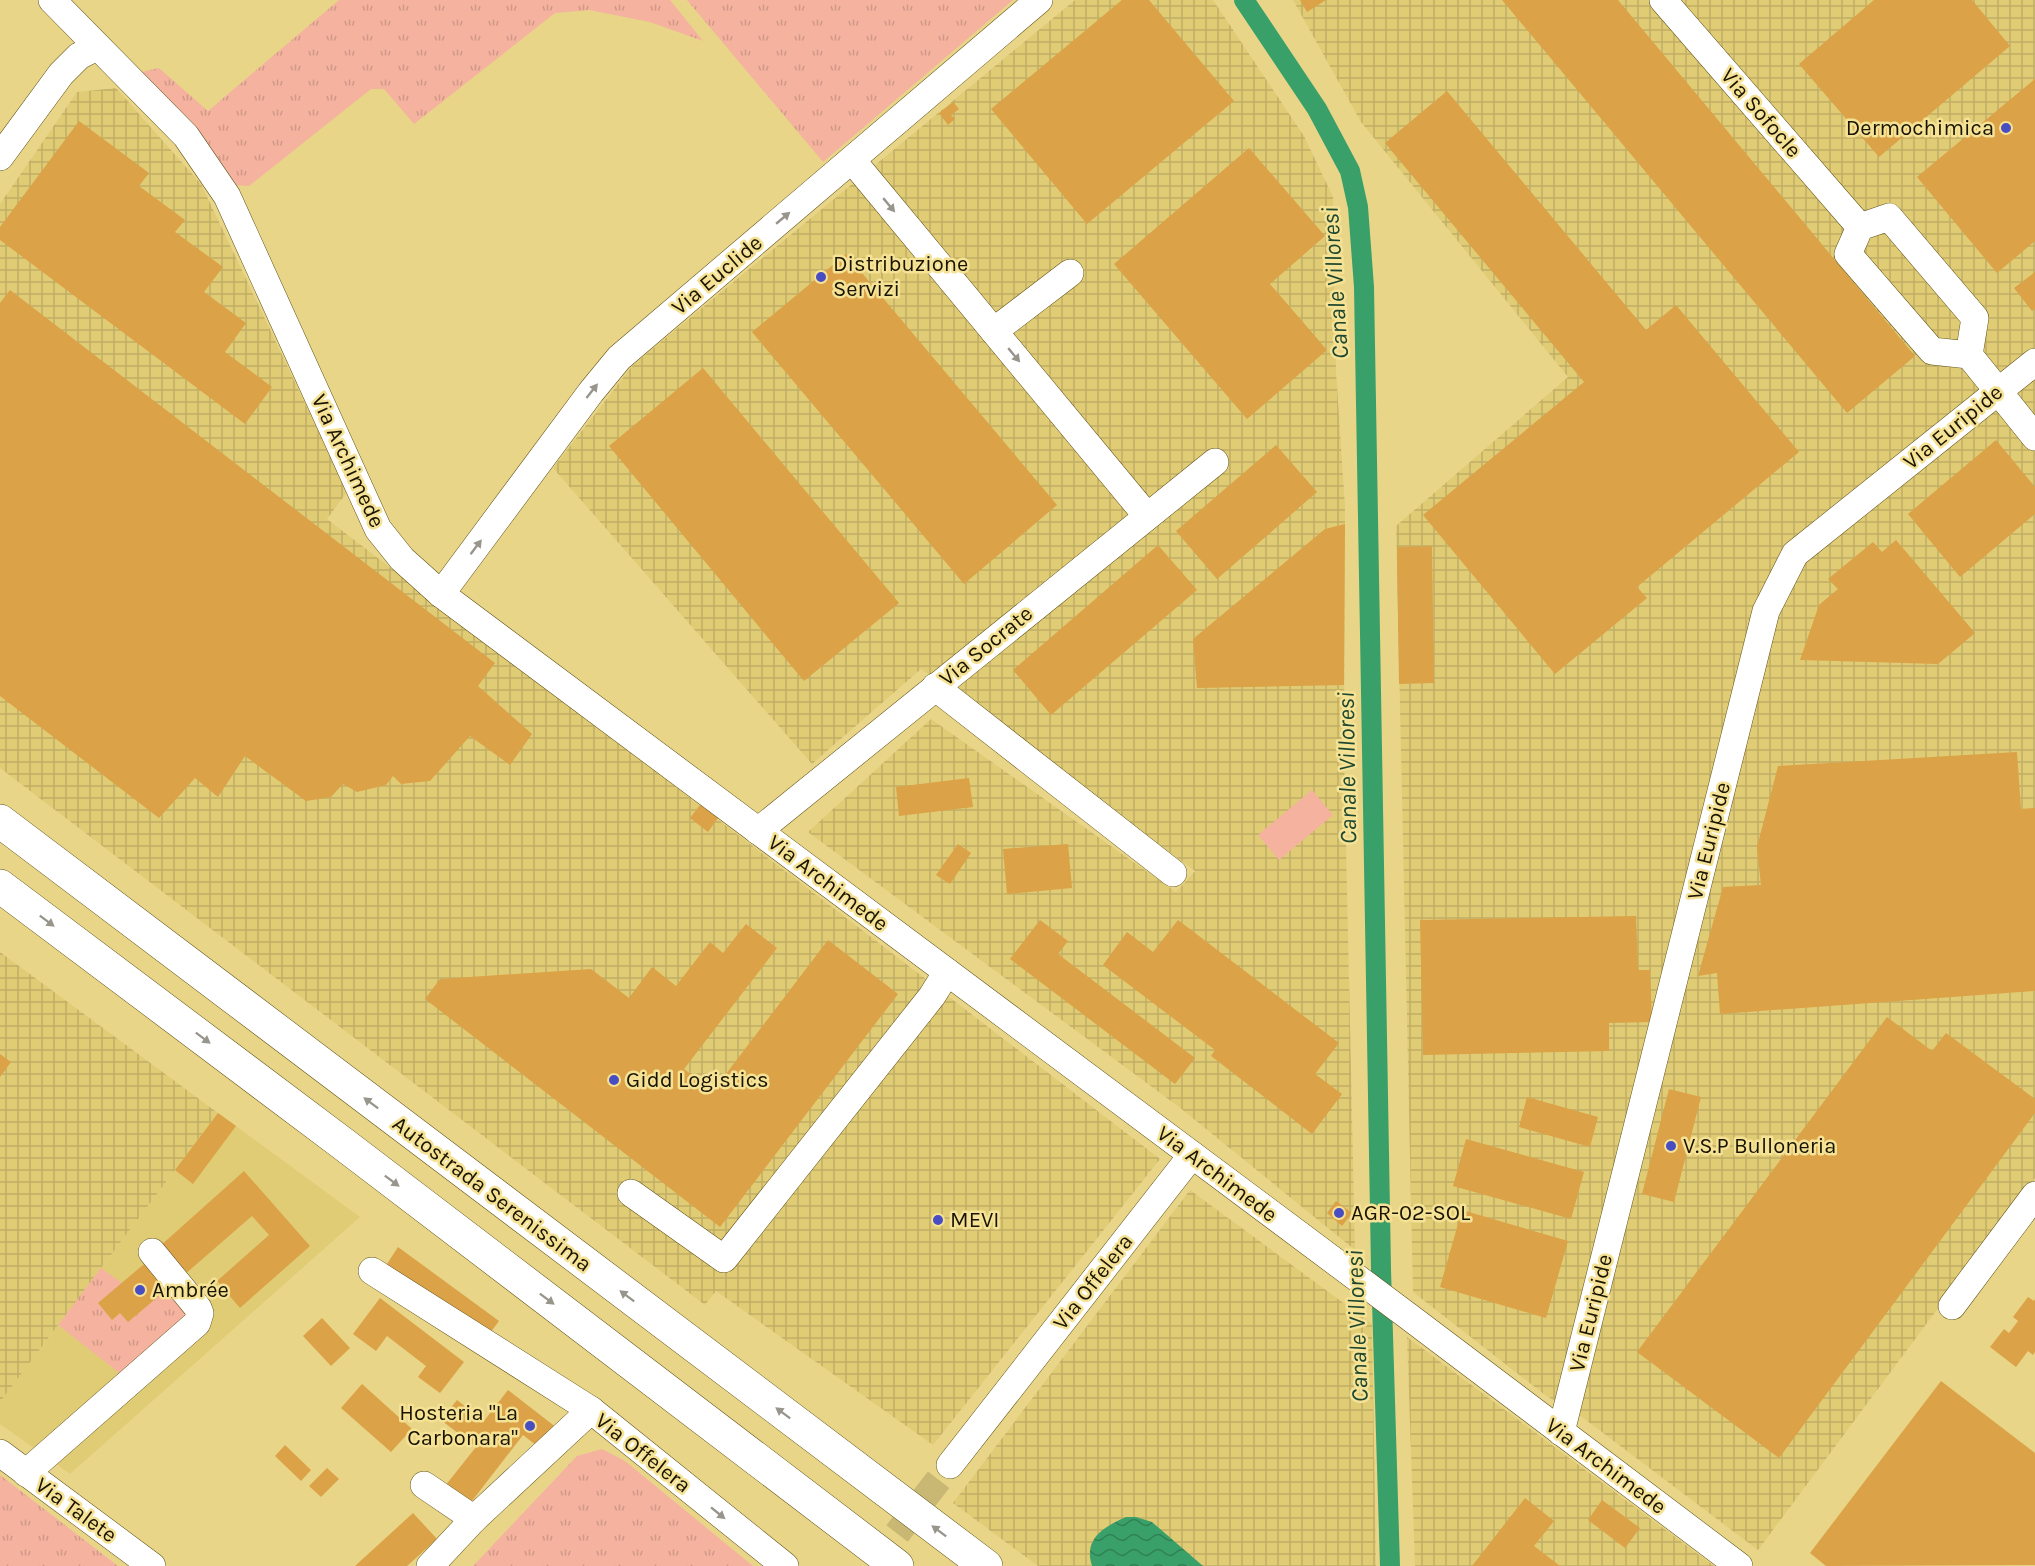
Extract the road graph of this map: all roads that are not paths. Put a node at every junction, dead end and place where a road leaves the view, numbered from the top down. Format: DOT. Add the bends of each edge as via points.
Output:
graph roads {
  1 [pos="52,0"];
  2 [pos="1040,0"];
  3 [pos="1663,0"];
  4 [pos="97,47"];
  5 [pos="0,157"];
  6 [pos="852,160"];
  7 [pos="1860,227"];
  8 [pos="1070,273"];
  9 [pos="994,331"];
  10 [pos="1969,355"];
  11 [pos="2035,362"];
  12 [pos="1997,391"];
  13 [pos="2035,437"];
  14 [pos="1215,462"];
  15 [pos="1148,516"];
  16 [pos="441,594"];
  17 [pos="935,687"];
  18 [pos="0,822"];
  19 [pos="758,831"];
  20 [pos="1173,873"];
  21 [pos="0,886"];
  22 [pos="947,972"];
  23 [pos="1192,1155"];
  24 [pos="631,1193"];
  25 [pos="2035,1195"];
  26 [pos="152,1252"];
  27 [pos="372,1271"];
  28 [pos="1952,1306"];
  29 [pos="591,1410"];
  30 [pos="1560,1432"];
  31 [pos="0,1453"];
  32 [pos="950,1465"];
  33 [pos="26,1473"];
  34 [pos="424,1485"];
  35 [pos="474,1519"];
  36 [pos="153,1566"];
  37 [pos="430,1566"];
  38 [pos="785,1566"];
  39 [pos="897,1566"];
  40 [pos="986,1566"];
  41 [pos="1738,1566"];
  1 -- 4 [label="street"];
  2 -- 6 [label="street, Via Euclide"];
  3 -- 7 [label="street, Via Sofocle"];
  4 -- 5 [label="street" via="79,56 61,74"];
  4 -- 16 [label="street, Via Archimede" via="186,136 227,196 378,529 402,559"];
  6 -- 9 [label="street, one-way"];
  16 -- 6 [label="street, Via Euclide, one-way" via="619,358"];
  7 -- 10 [label="street" via="1848,254 1932,351"];
  7 -- 10 [label="street" via="1889,217 1918,250 1975,318"];
  8 -- 9 [label="street"];
  9 -- 15 [label="street, one-way"];
  10 -- 12 [label="street"];
  11 -- 12 [label="street, Via Euripide"];
  12 -- 13 [label="street"];
  12 -- 30 [label="street, Via Euripide" via="1795,554 1766,611"];
  14 -- 15 [label="street, Via Socrate"];
  15 -- 17 [label="street, Via Socrate"];
  16 -- 19 [label="street, Via Archimede"];
  17 -- 19 [label="street, Via Socrate"];
  17 -- 20 [label="street"];
  40 -- 18 [label="highway, Autostrada Serenissima, one-way"];
  19 -- 22 [label="street, Via Archimede"];
  21 -- 39 [label="highway, one-way"];
  22 -- 23 [label="street, Via Archimede"];
  22 -- 24 [label="street" via="724,1259"];
  23 -- 30 [label="street, Via Archimede"];
  23 -- 32 [label="street, Via Offelera"];
  25 -- 28 [label="street"];
  26 -- 33 [label="street" via="198,1308 197,1323"];
  27 -- 29 [label="street"];
  29 -- 35 [label="street, Via Offelera"];
  29 -- 38 [label="street, Via Offelera, one-way"];
  30 -- 41 [label="street, Via Archimede"];
  31 -- 33 [label="street, Via Talete"];
  33 -- 36 [label="street, Via Talete"];
  34 -- 35 [label="street"];
  35 -- 37 [label="street, Via Offelera"];
}
